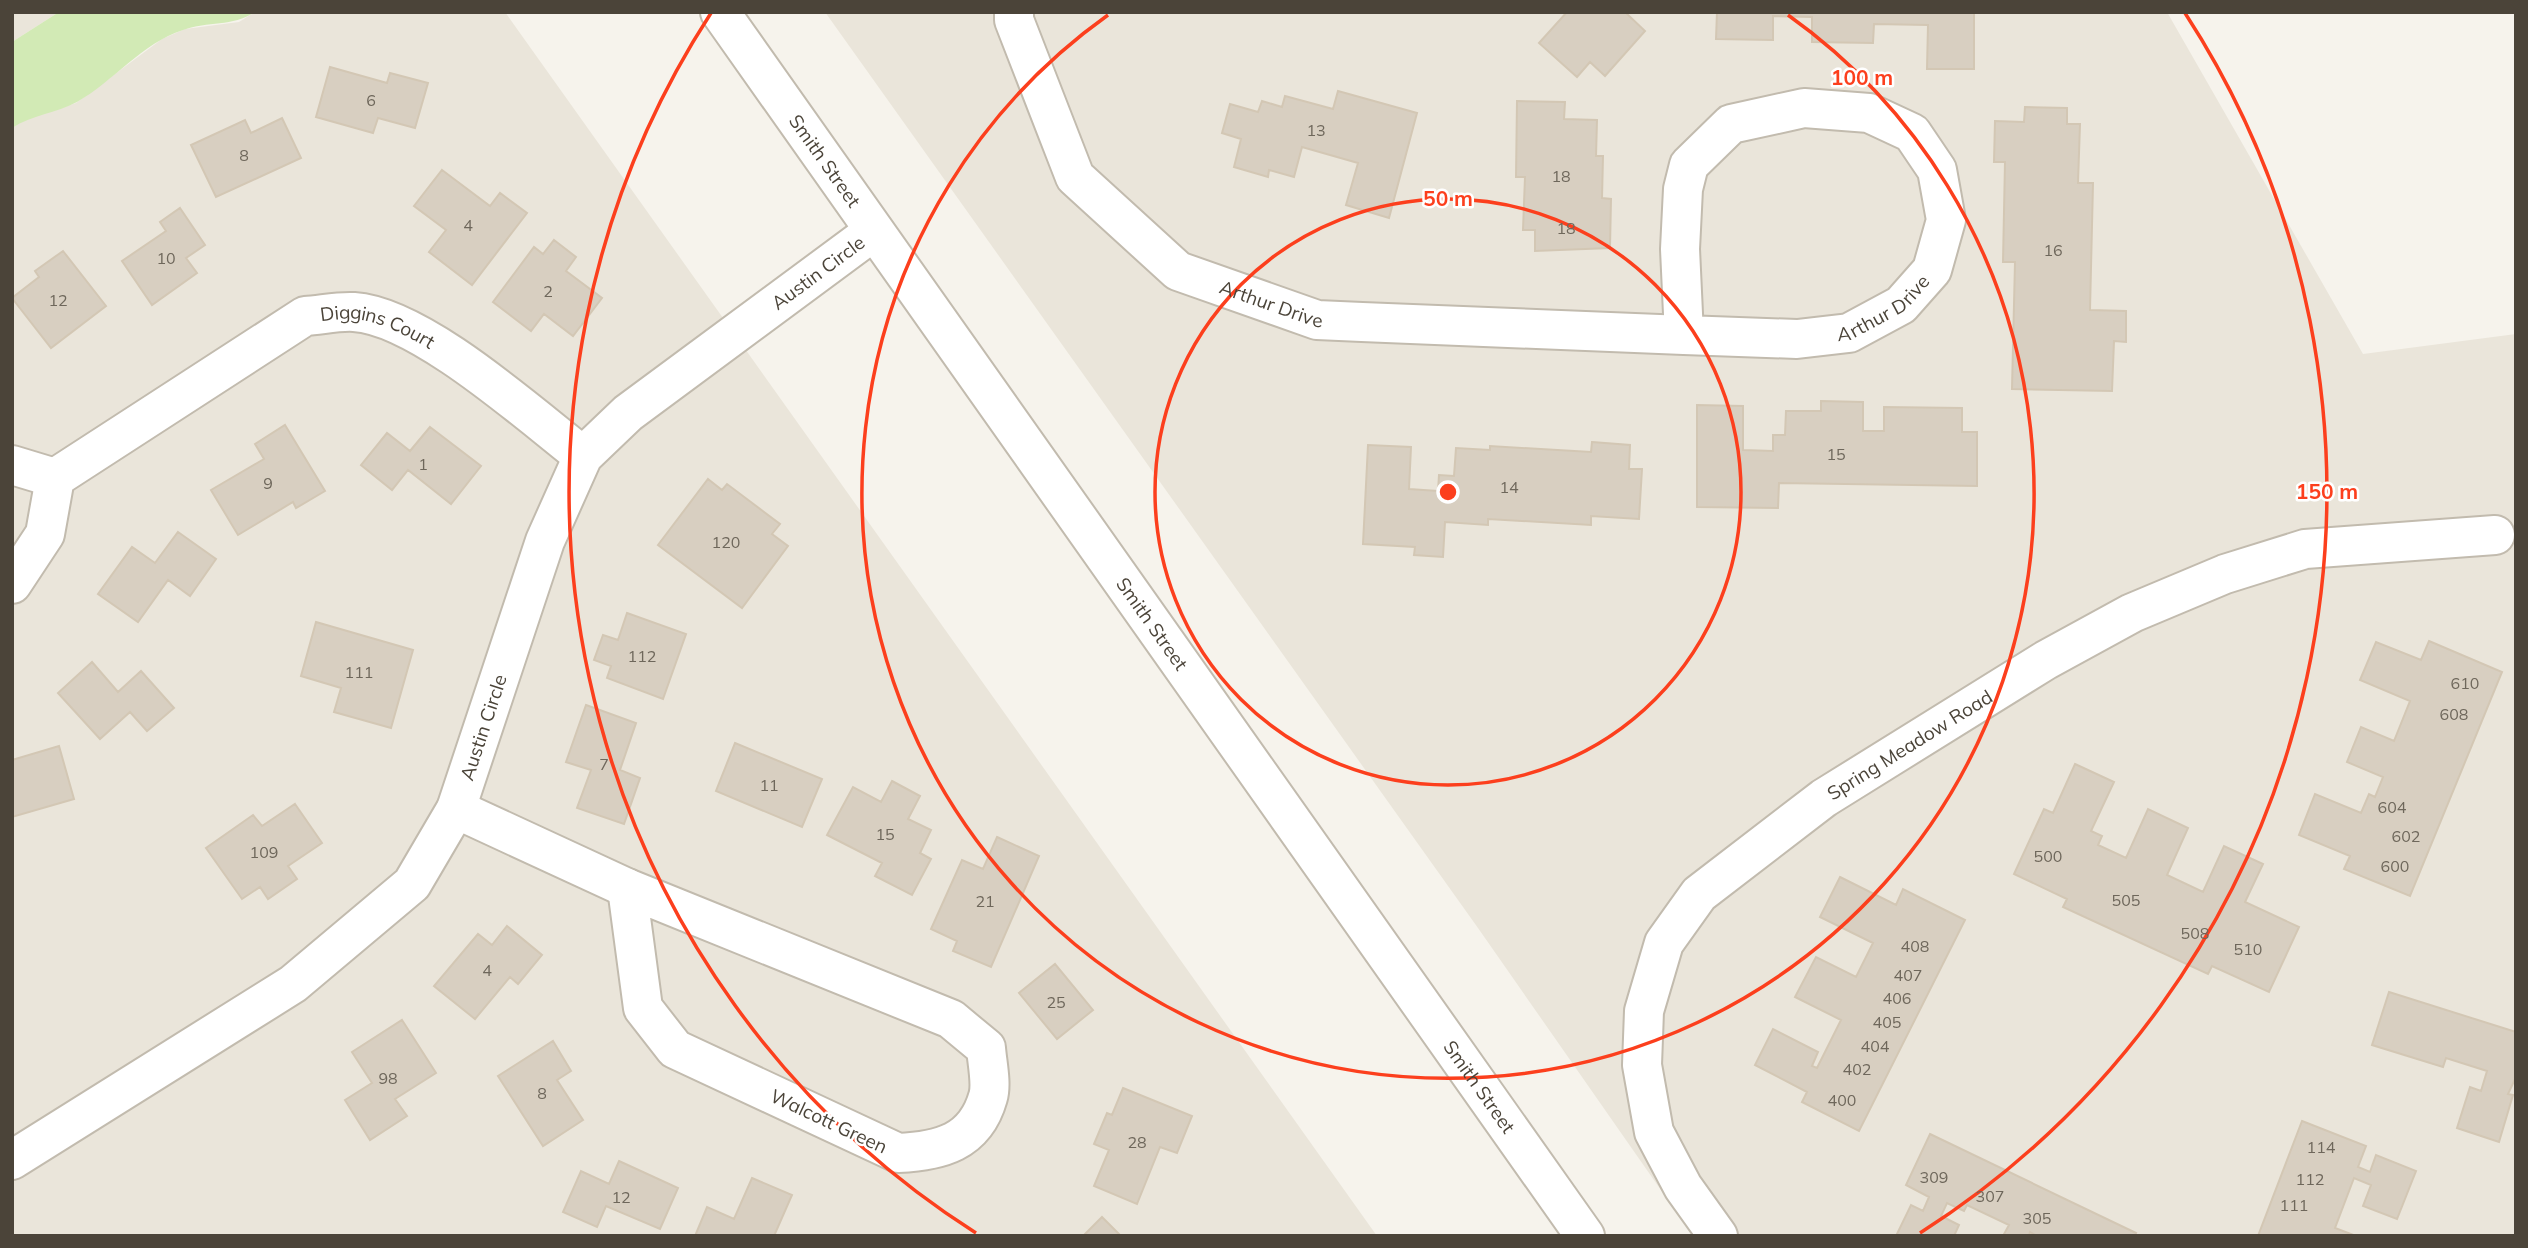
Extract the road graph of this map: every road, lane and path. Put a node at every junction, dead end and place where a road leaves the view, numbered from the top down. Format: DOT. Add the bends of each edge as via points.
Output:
graph roads {
  1 [pos="720,12"];
  2 [pos="1014,12"];
  3 [pos="874,231"];
  4 [pos="1684,335"];
  5 [pos="583,456"];
  6 [pos="12,464"];
  7 [pos="55,478"];
  8 [pos="2495,535"];
  9 [pos="12,584"];
  10 [pos="456,809"];
  11 [pos="627,888"];
  12 [pos="12,1160"];
  13 [pos="1585,1236"];
  14 [pos="1717,1236"];
  1 -- 3 [label="street, Smith Street"];
  2 -- 4 [label="street, Arthur Drive" via="1075,177 1178,271 1317,320"];
  3 -- 5 [label="street, Austin Circle" via="628,413"];
  3 -- 13 [label="street, Smith Street"];
  4 -- 4 [label="street, Arthur Drive" via="1797,339 1849,333 1901,305 1932,270 1946,220 1937,170 1912,133 1869,113 1804,108 1731,124 1689,165 1683,189"];
  5 -- 7 [label="street, Diggins Court" via="412,329 355,312 305,316"];
  5 -- 10 [label="street, Austin Circle" via="545,541"];
  6 -- 7 [label="street"];
  7 -- 9 [label="street" via="45,534"];
  8 -- 14 [label="street, Spring Meadow Road" via="2305,549 2225,574 2133,613 2046,660 1824,798 1699,894 1664,943 1644,1011 1642,1065 1654,1132"];
  10 -- 11 [label="street, Walcott Green"];
  10 -- 12 [label="street, Austin Circle" via="412,884 293,984"];
  11 -- 11 [label="street, Walcott Green" via="951,1019 986,1048 989,1096 970,1132 935,1151 898,1153 675,1049 643,1008"];
}
